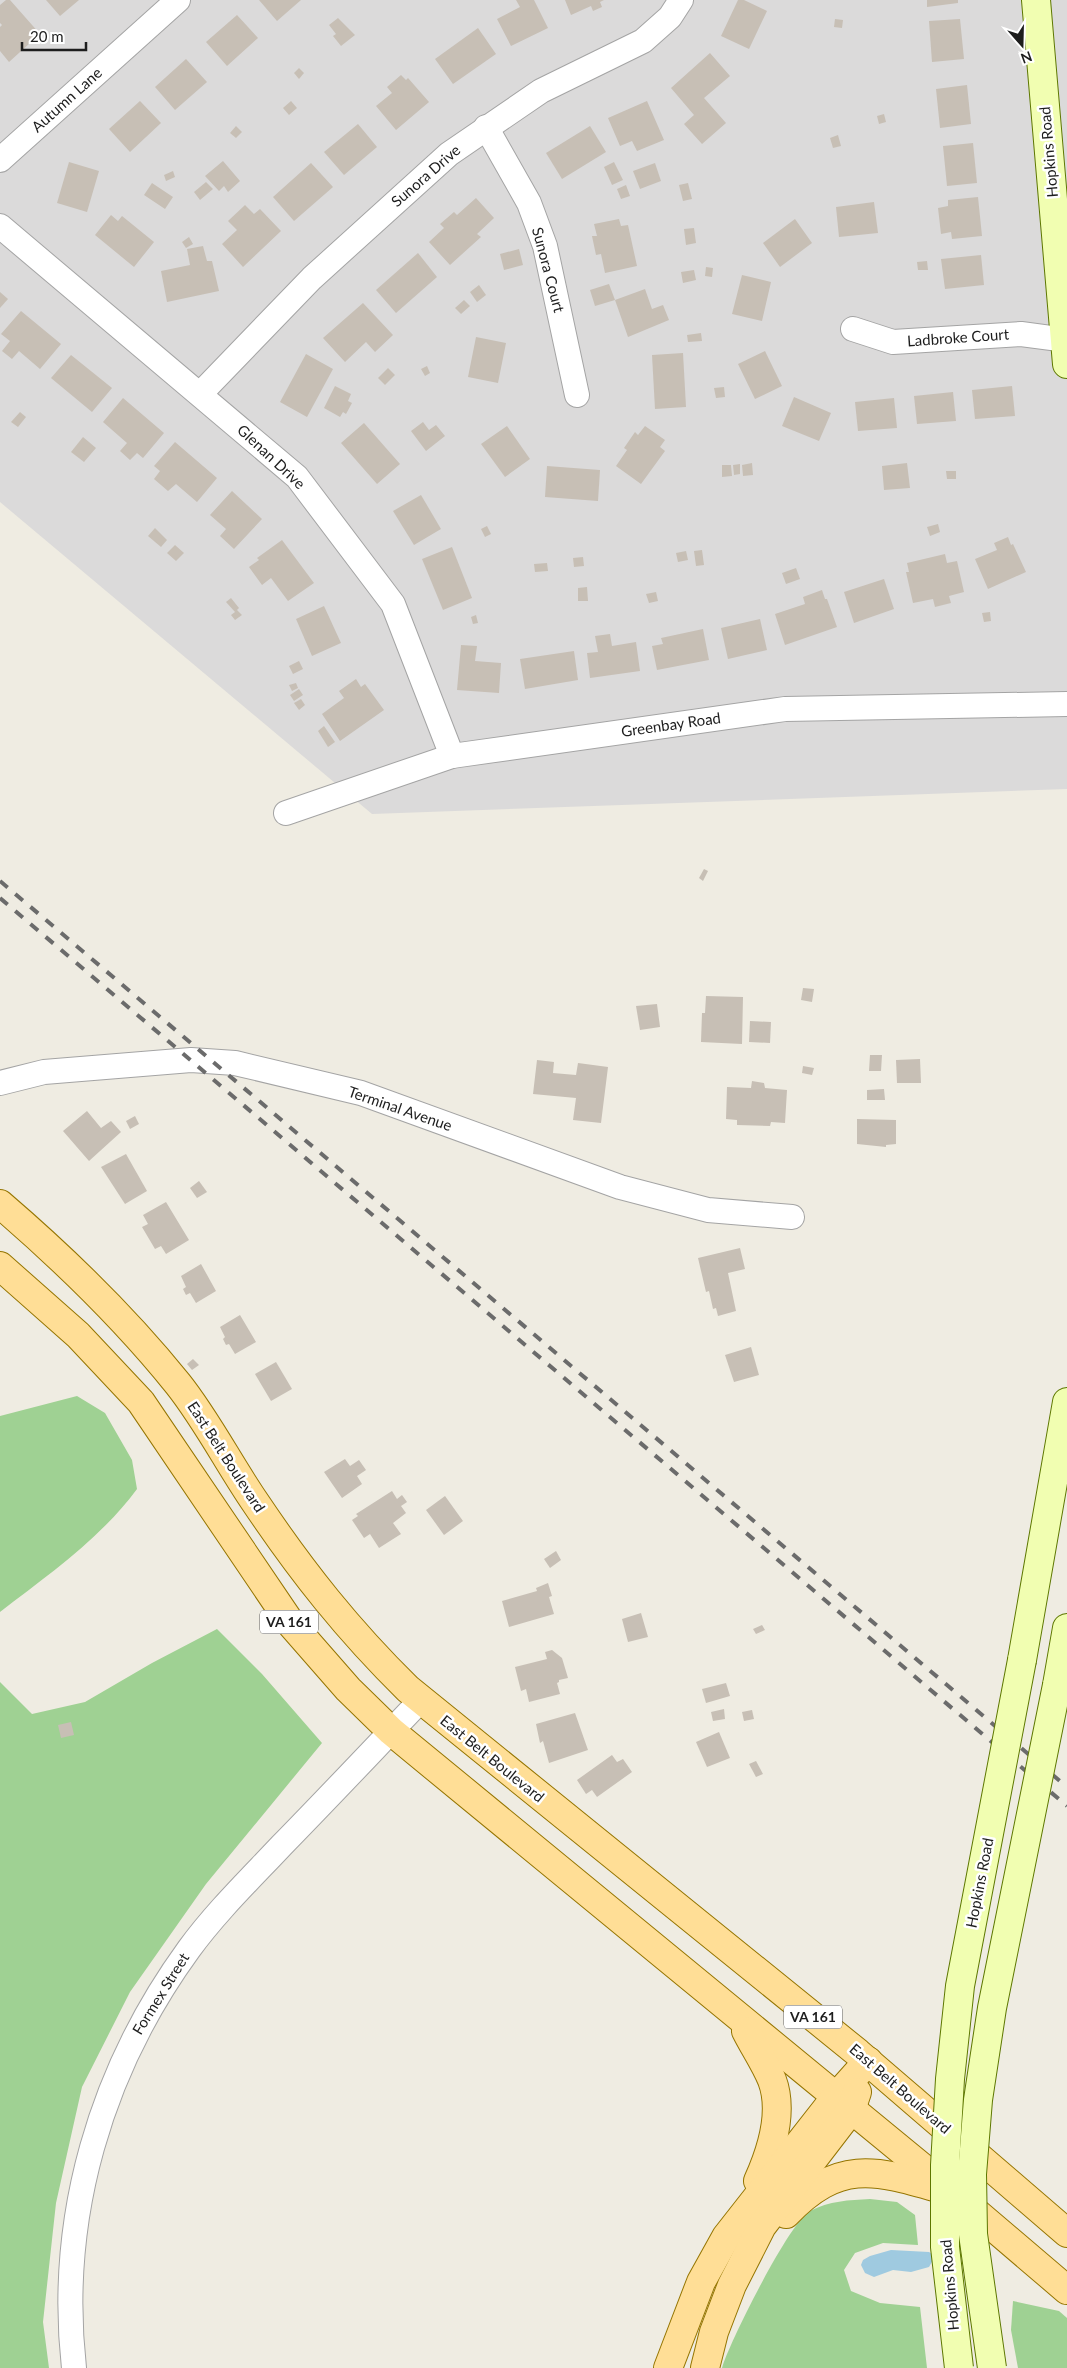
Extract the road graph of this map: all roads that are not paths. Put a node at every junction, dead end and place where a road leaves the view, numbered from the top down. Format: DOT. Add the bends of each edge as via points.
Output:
graph roads {
  1 [pos="178,0"];
  2 [pos="681,0"];
  3 [pos="1036,0"];
  4 [pos="486,127"];
  5 [pos="0,160"];
  6 [pos="0,226"];
  7 [pos="853,329"];
  8 [pos="1066,348"];
  9 [pos="201,393"];
  10 [pos="577,395"];
  11 [pos="1067,704"];
  12 [pos="452,756"];
  13 [pos="286,813"];
  14 [pos="0,1083"];
  15 [pos="0,1204"];
  16 [pos="792,1218"];
  17 [pos="0,1266"];
  18 [pos="1067,1402"];
  19 [pos="1067,1628"];
  20 [pos="420,1701"];
  21 [pos="391,1731"];
  22 [pos="740,2019"];
  23 [pos="868,2061"];
  24 [pos="843,2104"];
  25 [pos="951,2192"];
  26 [pos="740,2215"];
  27 [pos="1067,2234"];
  28 [pos="749,2252"];
  29 [pos="1067,2290"];
  30 [pos="74,2368"];
  31 [pos="668,2368"];
  32 [pos="705,2368"];
  33 [pos="959,2368"];
  34 [pos="992,2368"];
  1 -- 5 [label="street, Autumn Lane"];
  2 -- 4 [label="street, Sunora Drive" via="670,16 643,41 541,91"];
  3 -- 8 [label="main road, Hopkins Road"];
  4 -- 9 [label="street, Sunora Drive" via="449,154 312,278"];
  4 -- 10 [label="street, Sunora Court" via="529,203 545,246"];
  6 -- 9 [label="street, Glenan Drive"];
  7 -- 8 [label="street, Ladbroke Court" via="893,342 1021,334"];
  9 -- 12 [label="street, Glenan Drive" via="297,477 393,604"];
  11 -- 12 [label="street, Greenbay Road" via="785,709"];
  12 -- 13 [label="street, Greenbay Road"];
  14 -- 16 [label="street, Terminal Avenue" via="54,1071 191,1060 235,1063 361,1093 620,1187 708,1210"];
  15 -- 20 [label="main road, East Belt Boulevard / VA 161" via="110,1306 179,1385 311,1582 366,1647"];
  17 -- 21 [label="main road, VA 161" via="78,1335 141,1402 292,1625 348,1689"];
  18 -- 33 [label="main road, Hopkins Road, bridge" via="960,1986 944,2165 945,2247"];
  19 -- 34 [label="main road, Hopkins Road, bridge" via="992,2008 978,2100 972,2174 973,2234"];
  20 -- 21 [label="street, Formex Street"];
  20 -- 23 [label="main road, East Belt Boulevard / VA 161"];
  21 -- 22 [label="main road, VA 161"];
  21 -- 30 [label="street, Formex Street" via="229,1901 190,1947 141,2023 97,2128 78,2211 70,2282"];
  22 -- 24 [label="main road, VA 161"];
  22 -- 26 [label="main road" via="772,2081 776,2108 768,2157"];
  23 -- 24 [label="main road"];
  23 -- 27 [label="main road, East Belt Boulevard / VA 161"];
  24 -- 25 [label="main road, VA 161"];
  24 -- 26 [label="main road"];
  24 -- 28 [label="main road" via="762,2226"];
  25 -- 28 [label="main road" via="886,2173 858,2172 803,2196"];
  25 -- 29 [label="main road, VA 161"];
  26 -- 31 [label="main road" via="701,2282"];
  28 -- 32 [label="main road" via="714,2332"];
}
